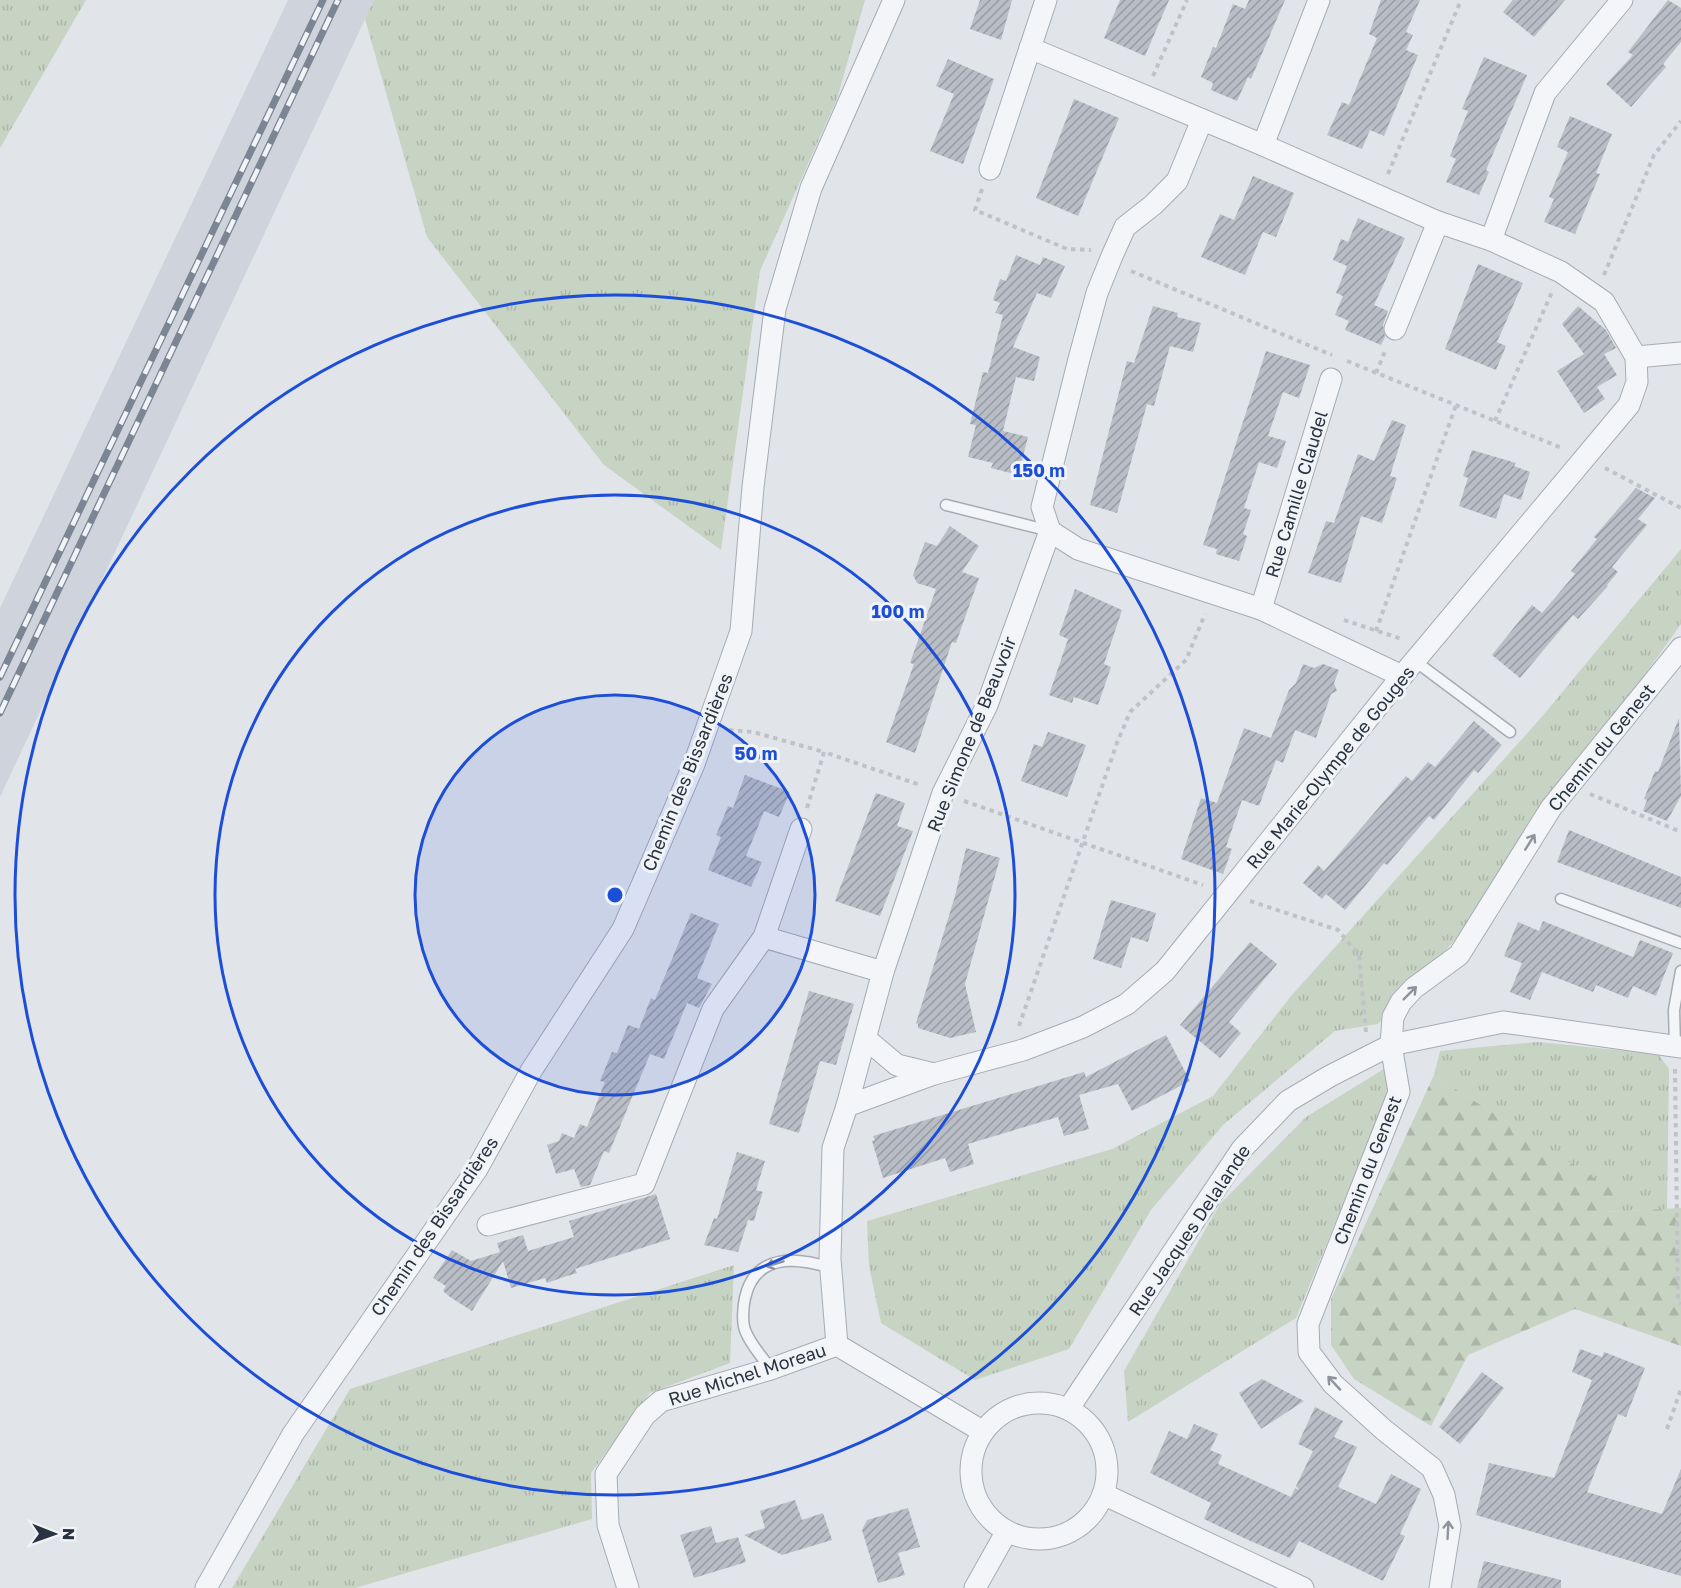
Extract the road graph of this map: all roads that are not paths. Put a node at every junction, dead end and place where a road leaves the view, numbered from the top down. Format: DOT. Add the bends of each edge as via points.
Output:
graph roads {
  1 [pos="894,0"];
  2 [pos="1046,0"];
  3 [pos="1319,0"];
  4 [pos="1622,0"];
  5 [pos="1030,48"];
  6 [pos="1202,120"];
  7 [pos="1263,145"];
  8 [pos="990,169"];
  9 [pos="1438,222"];
  10 [pos="1491,240"];
  11 [pos="1395,329"];
  12 [pos="1681,353"];
  13 [pos="1636,357"];
  14 [pos="1331,379"];
  15 [pos="946,505"];
  16 [pos="1050,531"];
  17 [pos="1261,609"];
  18 [pos="1681,648"];
  19 [pos="1409,668"];
  20 [pos="1510,732"];
  21 [pos="801,829"];
  22 [pos="1561,899"];
  23 [pos="764,937"];
  24 [pos="1681,943"];
  25 [pos="1681,971"];
  26 [pos="883,972"];
  27 [pos="866,1039"];
  28 [pos="1391,1045"];
  29 [pos="1678,1047"];
  30 [pos="934,1074"];
  31 [pos="847,1106"];
  32 [pos="488,1225"];
  33 [pos="831,1268"];
  34 [pos="837,1345"];
  35 [pos="771,1369"];
  36 [pos="1069,1408"];
  37 [pos="982,1431"];
  38 [pos="1103,1494"];
  39 [pos="1007,1531"];
  40 [pos="206,1588"];
  41 [pos="628,1588"];
  42 [pos="975,1588"];
  43 [pos="1303,1588"];
  44 [pos="1440,1588"];
  1 -- 40 [label="street, Chemin des Bissardières" via="811,188 775,309 753,487 741,631 707,728 623,929 531,1071 477,1169 293,1434"];
  2 -- 5 [label="street"];
  3 -- 7 [label="street"];
  4 -- 10 [label="street" via="1545,93"];
  5 -- 6 [label="street"];
  5 -- 8 [label="street"];
  6 -- 7 [label="street"];
  6 -- 16 [label="street" via="1177,181 1125,227 1097,293 1042,507"];
  7 -- 9 [label="street"];
  9 -- 10 [label="street"];
  9 -- 11 [label="street"];
  10 -- 13 [label="street" via="1561,272 1604,302"];
  12 -- 13 [label="street"];
  13 -- 19 [label="street, Rue Marie-Olympe de Gouges" via="1637,382 1629,405"];
  14 -- 17 [label="street, Rue Camille Claudel"];
  15 -- 16 [label="lane"];
  16 -- 17 [label="street" via="1078,549"];
  16 -- 26 [label="street, Rue Simone de Beauvoir" via="987,705 943,793"];
  17 -- 19 [label="street"];
  28 -- 18 [label="street, Chemin du Genest, one-way" via="1393,1017 1401,1002 1459,955 1551,808"];
  19 -- 20 [label="lane"];
  19 -- 30 [label="street, Rue Marie-Olympe de Gouges" via="1165,970 1127,1004 1083,1027 1023,1050"];
  21 -- 23 [label="street"];
  22 -- 24 [label="lane"];
  23 -- 26 [label="street"];
  23 -- 32 [label="street" via="713,1010 644,1184"];
  25 -- 29 [label="lane" via="1674,1010"];
  26 -- 27 [label="street, Rue Simone de Beauvoir"];
  27 -- 30 [label="street, Rue Marie-Olympe de Gouges" via="897,1065"];
  27 -- 31 [label="street, Rue Simone de Beauvoir"];
  28 -- 29 [label="street, Rue Jacques Delalande" via="1503,1022"];
  28 -- 36 [label="street, Rue Jacques Delalande" via="1288,1101 1242,1149"];
  44 -- 28 [label="street, Chemin du Genest, one-way" via="1450,1526 1444,1496 1432,1468 1333,1384 1309,1352 1308,1324 1321,1285 1399,1092"];
  30 -- 31 [label="street, Rue Marie-Olympe de Gouges"];
  31 -- 33 [label="street, Rue Simone de Beauvoir" via="833,1148"];
  33 -- 34 [label="street, Rue Simone de Beauvoir"];
  33 -- 35 [label="lane, one-way" via="797,1260 779,1262 762,1268 748,1282 743,1304 744,1329"];
  34 -- 35 [label="street, Rue Michel Moreau"];
  34 -- 37 [label="street, Rue Michel Moreau"];
  35 -- 41 [label="street, Rue Michel Moreau" via="661,1401 630,1434 606,1474 608,1525"];
  36 -- 37 [label="street" via="1050,1402 1022,1405 995,1417"];
  36 -- 38 [label="street" via="1086,1420 1106,1454 1108,1474"];
  37 -- 39 [label="street" via="972,1452 970,1476 976,1498 988,1517"];
  38 -- 39 [label="street" via="1094,1512 1064,1535 1025,1538"];
  38 -- 43 [label="street"];
  39 -- 42 [label="street"];
}
